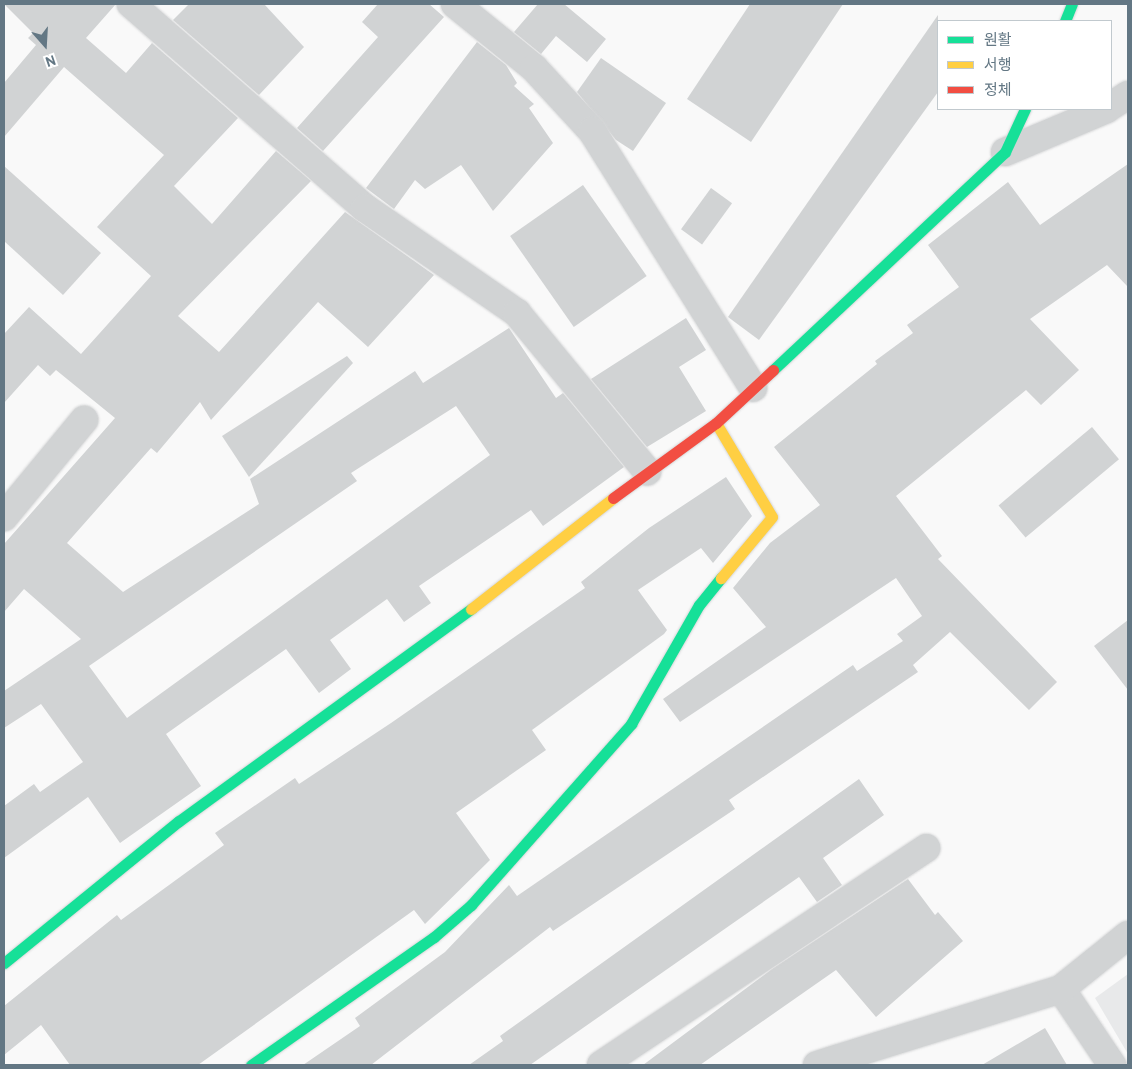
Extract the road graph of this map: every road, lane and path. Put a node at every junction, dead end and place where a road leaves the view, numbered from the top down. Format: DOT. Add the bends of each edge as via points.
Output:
graph roads {
  1 [pos="131,4"];
  2 [pos="455,4"];
  3 [pos="1072,4"];
  4 [pos="1065,20"];
  5 [pos="1128,95"];
  6 [pos="1112,105"];
  7 [pos="1025,110"];
  8 [pos="1105,110"];
  9 [pos="1005,152"];
  10 [pos="753,388"];
  11 [pos="84,420"];
  12 [pos="716,423"];
  13 [pos="647,471"];
  14 [pos="4,517"];
  15 [pos="926,848"];
  16 [pos="1128,935"];
  17 [pos="4,963"];
  18 [pos="1062,989"];
  19 [pos="251,1065"];
  20 [pos="600,1065"];
  21 [pos="817,1065"];
  22 [pos="1112,1065"];
  1 -- 13 [label="street" via="365,208 517,313"];
  2 -- 10 [label="street" via="534,68 592,130"];
  3 -- 4 [label="street"];
  5 -- 6 [label="street"];
  7 -- 9 [label="street"];
  8 -- 9 [label="street"];
  9 -- 10 [label="street"];
  10 -- 12 [label="street"];
  11 -- 14 [label="street"];
  12 -- 13 [label="street"];
  12 -- 19 [label="street" via="772,517 699,605 631,724 471,905 434,937"];
  13 -- 17 [label="street" via="474,607 179,821"];
  15 -- 20 [label="street"];
  16 -- 18 [label="street"];
  18 -- 21 [label="street"];
  18 -- 22 [label="street"];
}
